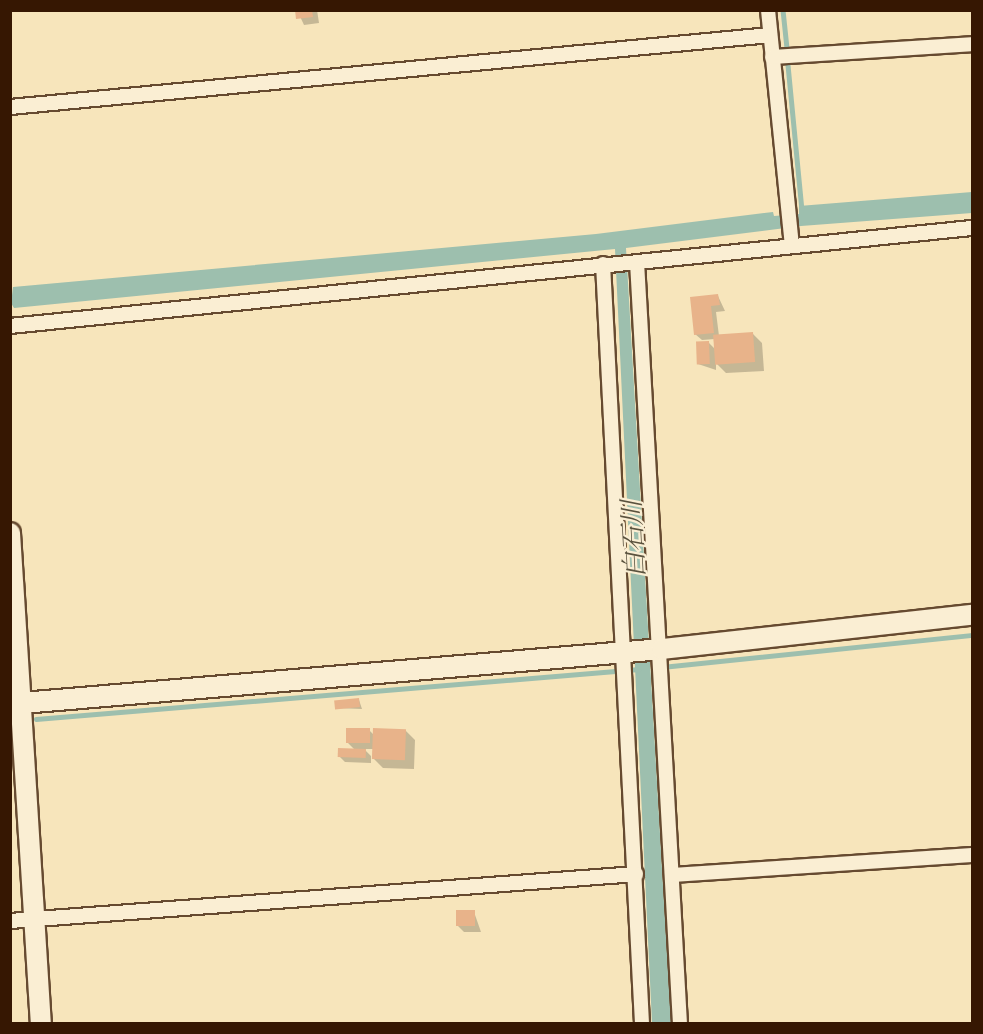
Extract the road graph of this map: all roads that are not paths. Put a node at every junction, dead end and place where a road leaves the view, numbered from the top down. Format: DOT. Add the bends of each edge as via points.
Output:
graph roads {
  1 [pos="768,10"];
  2 [pos="770,35"];
  3 [pos="972,44"];
  4 [pos="772,57"];
  5 [pos="10,107"];
  6 [pos="972,228"];
  7 [pos="792,246"];
  8 [pos="634,262"];
  9 [pos="608,264"];
  10 [pos="10,326"];
  11 [pos="10,533"];
  12 [pos="972,615"];
  13 [pos="661,658"];
  14 [pos="625,661"];
  15 [pos="16,704"];
  16 [pos="972,855"];
  17 [pos="636,874"];
  18 [pos="672,875"];
  19 [pos="34,919"];
  20 [pos="10,921"];
  21 [pos="41,1023"];
  22 [pos="642,1023"];
  23 [pos="680,1023"];
  1 -- 2 [label="street"];
  2 -- 4 [label="street"];
  2 -- 5 [label="street"];
  3 -- 4 [label="street"];
  4 -- 7 [label="street"];
  6 -- 7 [label="street"];
  7 -- 8 [label="street"];
  8 -- 9 [label="street"];
  8 -- 13 [label="street"];
  9 -- 10 [label="street"];
  9 -- 14 [label="street"];
  11 -- 15 [label="street"];
  12 -- 13 [label="street"];
  13 -- 14 [label="street"];
  13 -- 18 [label="street"];
  14 -- 15 [label="street"];
  14 -- 17 [label="street"];
  15 -- 19 [label="street"];
  16 -- 18 [label="street"];
  17 -- 19 [label="street"];
  17 -- 22 [label="street"];
  18 -- 23 [label="street"];
  19 -- 20 [label="street"];
  19 -- 21 [label="street"];
}
